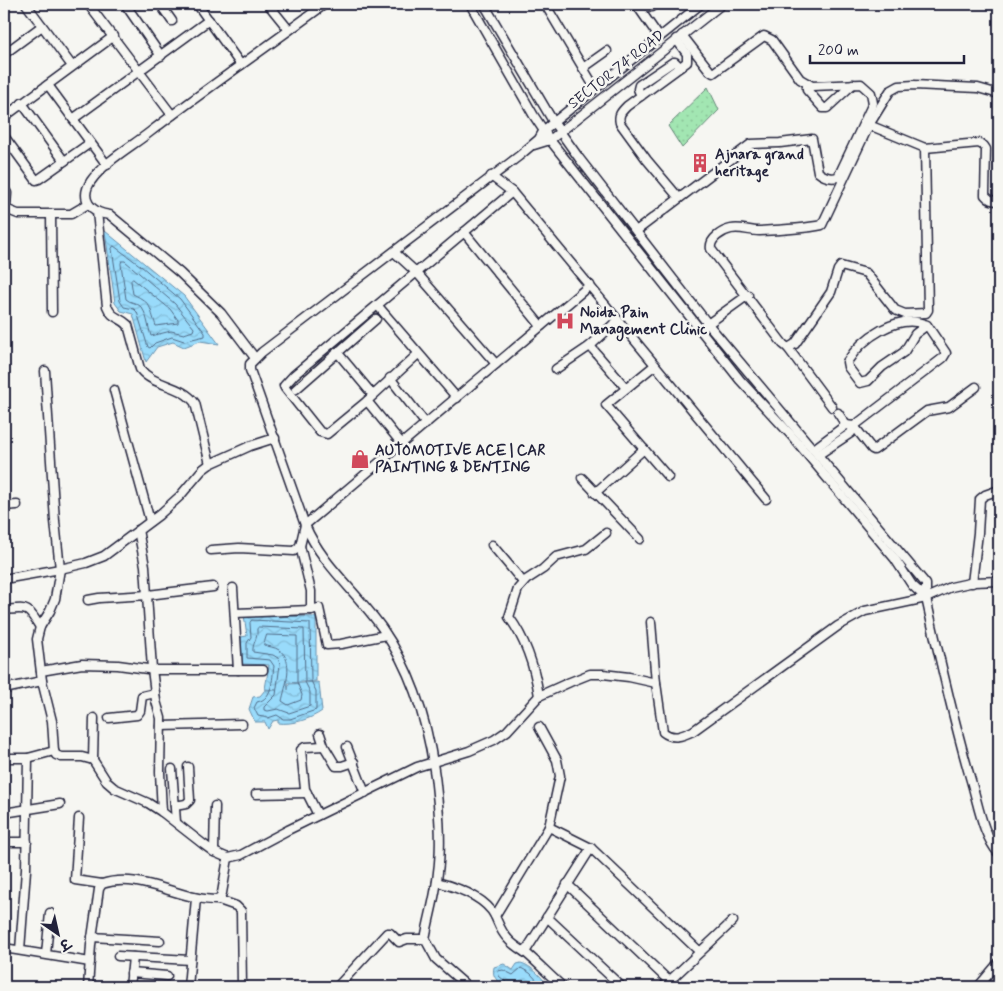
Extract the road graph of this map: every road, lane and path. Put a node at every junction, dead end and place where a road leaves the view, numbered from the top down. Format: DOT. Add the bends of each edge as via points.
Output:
graph roads {
  1 [pos="26,4"];
  2 [pos="88,4"];
  3 [pos="127,4"];
  4 [pos="160,4"];
  5 [pos="197,4"];
  6 [pos="268,4"];
  7 [pos="325,4"];
  8 [pos="470,4"];
  9 [pos="484,4"];
  10 [pos="545,4"];
  11 [pos="636,4"];
  12 [pos="644,4"];
  13 [pos="655,4"];
  14 [pos="701,4"];
  15 [pos="722,4"];
  16 [pos="691,7"];
  17 [pos="209,20"];
  18 [pos="172,21"];
  19 [pos="42,26"];
  20 [pos="289,30"];
  21 [pos="114,36"];
  22 [pos="659,37"];
  23 [pos="679,37"];
  24 [pos="607,51"];
  25 [pos="690,52"];
  26 [pos="4,54"];
  27 [pos="161,56"];
  28 [pos="241,65"];
  29 [pos="72,66"];
  30 [pos="583,68"];
  31 [pos="140,71"];
  32 [pos="807,83"];
  33 [pos="853,84"];
  34 [pos="48,85"];
  35 [pos="595,88"];
  36 [pos="999,94"];
  37 [pos="22,103"];
  38 [pos="172,115"];
  39 [pos="4,117"];
  40 [pos="73,119"];
  41 [pos="554,123"];
  42 [pos="869,125"];
  43 [pos="544,130"];
  44 [pos="560,131"];
  45 [pos="4,136"];
  46 [pos="550,140"];
  47 [pos="90,142"];
  48 [pos="532,145"];
  49 [pos="926,148"];
  50 [pos="7,149"];
  51 [pos="64,161"];
  52 [pos="107,165"];
  53 [pos="491,176"];
  54 [pos="4,189"];
  55 [pos="512,192"];
  56 [pos="679,198"];
  57 [pos="999,201"];
  58 [pos="88,204"];
  59 [pos="96,212"];
  60 [pos="51,214"];
  61 [pos="636,231"];
  62 [pos="464,232"];
  63 [pos="394,252"];
  64 [pos="417,273"];
  65 [pos="590,285"];
  66 [pos="748,296"];
  67 [pos="378,306"];
  68 [pos="52,312"];
  69 [pos="376,319"];
  70 [pos="618,320"];
  71 [pos="708,324"];
  72 [pos="927,325"];
  73 [pos="541,326"];
  74 [pos="701,330"];
  75 [pos="330,346"];
  76 [pos="590,346"];
  77 [pos="788,348"];
  78 [pos="337,353"];
  79 [pos="418,354"];
  80 [pos="255,358"];
  81 [pos="496,364"];
  82 [pos="654,365"];
  83 [pos="556,368"];
  84 [pos="45,371"];
  85 [pos="390,378"];
  86 [pos="976,387"];
  87 [pos="296,388"];
  88 [pos="626,388"];
  89 [pos="114,390"];
  90 [pos="370,398"];
  91 [pos="457,398"];
  92 [pos="426,424"];
  93 [pos="850,426"];
  94 [pos="275,438"];
  95 [pos="402,444"];
  96 [pos="644,449"];
  97 [pos="816,452"];
  98 [pos="210,464"];
  99 [pos="668,477"];
  100 [pos="582,478"];
  101 [pos="999,490"];
  102 [pos="595,493"];
  103 [pos="766,499"];
  104 [pos="17,505"];
  105 [pos="4,506"];
  106 [pos="150,521"];
  107 [pos="305,525"];
  108 [pos="138,530"];
  109 [pos="606,533"];
  110 [pos="640,538"];
  111 [pos="492,545"];
  112 [pos="300,546"];
  113 [pos="210,550"];
  114 [pos="60,569"];
  115 [pos="4,579"];
  116 [pos="999,581"];
  117 [pos="523,582"];
  118 [pos="972,583"];
  119 [pos="213,588"];
  120 [pos="233,588"];
  121 [pos="148,595"];
  122 [pos="926,598"];
  123 [pos="88,600"];
  124 [pos="4,610"];
  125 [pos="311,610"];
  126 [pos="235,613"];
  127 [pos="651,622"];
  128 [pos="40,627"];
  129 [pos="386,635"];
  130 [pos="152,669"];
  131 [pos="238,670"];
  132 [pos="263,670"];
  133 [pos="41,671"];
  134 [pos="42,681"];
  135 [pos="656,684"];
  136 [pos="4,689"];
  137 [pos="155,693"];
  138 [pos="539,696"];
  139 [pos="94,718"];
  140 [pos="109,718"];
  141 [pos="242,724"];
  142 [pos="161,726"];
  143 [pos="539,727"];
  144 [pos="320,734"];
  145 [pos="324,746"];
  146 [pos="347,747"];
  147 [pos="54,751"];
  148 [pos="4,758"];
  149 [pos="28,758"];
  150 [pos="92,760"];
  151 [pos="434,761"];
  152 [pos="354,762"];
  153 [pos="188,767"];
  154 [pos="172,769"];
  155 [pos="365,792"];
  156 [pos="307,793"];
  157 [pos="256,794"];
  158 [pos="60,804"];
  159 [pos="175,806"];
  160 [pos="215,806"];
  161 [pos="26,808"];
  162 [pos="162,812"];
  163 [pos="4,813"];
  164 [pos="318,815"];
  165 [pos="80,818"];
  166 [pos="176,822"];
  167 [pos="549,827"];
  168 [pos="4,842"];
  169 [pos="27,842"];
  170 [pos="591,848"];
  171 [pos="214,852"];
  172 [pos="999,854"];
  173 [pos="228,858"];
  174 [pos="437,882"];
  175 [pos="102,884"];
  176 [pos="567,884"];
  177 [pos="196,898"];
  178 [pos="219,900"];
  179 [pos="50,913"];
  180 [pos="494,916"];
  181 [pos="547,917"];
  182 [pos="733,921"];
  183 [pos="92,937"];
  184 [pos="425,939"];
  185 [pos="160,941"];
  186 [pos="4,948"];
  187 [pos="20,950"];
  188 [pos="525,952"];
  189 [pos="700,952"];
  190 [pos="46,954"];
  191 [pos="118,956"];
  192 [pos="133,957"];
  193 [pos="190,960"];
  194 [pos="90,962"];
  195 [pos="999,962"];
  196 [pos="131,974"];
  197 [pos="167,976"];
  198 [pos="669,981"];
  199 [pos="88,987"];
  200 [pos="130,987"];
  201 [pos="188,987"];
  202 [pos="242,987"];
  203 [pos="337,987"];
  204 [pos="468,987"];
  205 [pos="562,987"];
  206 [pos="622,987"];
  207 [pos="663,987"];
  208 [pos="978,987"];
  1 -- 19 [label="street"];
  2 -- 21 [label="street"];
  3 -- 27 [label="street"];
  4 -- 18 [label="street"];
  5 -- 17 [label="street"];
  6 -- 20 [label="street"];
  7 -- 20 [label="street"];
  8 -- 43 [label="street"];
  9 -- 41 [label="street"];
  10 -- 30 [label="street"];
  11 -- 22 [label="street"];
  12 -- 13 [label="street" via="648,7"];
  14 -- 16 [label="street, SECTOR 74 ROAD"];
  15 -- 23 [label="street, SECTOR 74 ROAD"];
  16 -- 22 [label="street, SECTOR 74 ROAD"];
  17 -- 27 [label="street"];
  17 -- 28 [label="street"];
  19 -- 26 [label="street"];
  19 -- 29 [label="street"];
  20 -- 28 [label="street"];
  21 -- 29 [label="street"];
  21 -- 31 [label="street"];
  22 -- 35 [label="street, SECTOR 74 ROAD"];
  23 -- 25 [label="street"];
  23 -- 44 [label="street, SECTOR 74 ROAD"];
  24 -- 30 [label="street"];
  25 -- 32 [label="street" via="714,72 767,36"];
  25 -- 56 [label="street" via="687,62 680,67 673,62 639,85 641,96 620,112 620,123"];
  27 -- 31 [label="street"];
  28 -- 38 [label="street"];
  29 -- 34 [label="street"];
  30 -- 35 [label="street"];
  31 -- 38 [label="street"];
  31 -- 40 [label="street"];
  32 -- 33 [label="street" via="812,86"];
  32 -- 33 [label="street" via="807,90 823,108"];
  33 -- 56 [label="street" via="861,84 871,93 873,103 838,177 818,172 812,139 751,144"];
  34 -- 37 [label="street"];
  34 -- 40 [label="street"];
  35 -- 41 [label="street, SECTOR 74 ROAD"];
  36 -- 42 [label="street" via="978,88 899,86 884,98"];
  37 -- 39 [label="street"];
  37 -- 51 [label="street"];
  38 -- 52 [label="street"];
  40 -- 47 [label="street"];
  41 -- 43 [label="street, SECTOR 74 ROAD"];
  41 -- 44 [label="street"];
  42 -- 49 [label="street"];
  42 -- 66 [label="street" via="822,225 757,231 729,229 713,239 711,249"];
  43 -- 46 [label="street"];
  43 -- 48 [label="street, SECTOR 74 ROAD"];
  44 -- 46 [label="street, SECTOR 74 ROAD"];
  44 -- 61 [label="street"];
  45 -- 50 [label="street"];
  46 -- 48 [label="street"];
  46 -- 74 [label="street"];
  47 -- 51 [label="street"];
  47 -- 52 [label="street"];
  48 -- 53 [label="street"];
  49 -- 57 [label="street" via="984,146 985,194 988,199"];
  49 -- 77 [label="street" via="926,314 905,314 895,310 866,272 841,266 830,292 795,344"];
  50 -- 51 [label="street" via="36,180"];
  52 -- 58 [label="street" via="86,192"];
  53 -- 55 [label="street"];
  53 -- 63 [label="street"];
  54 -- 60 [label="street" via="7,193 6,207 11,212"];
  55 -- 62 [label="street"];
  55 -- 65 [label="street"];
  56 -- 61 [label="street"];
  58 -- 59 [label="street"];
  58 -- 60 [label="street" via="71,214"];
  59 -- 80 [label="street" via="110,216 180,273 221,314"];
  59 -- 98 [label="street" via="110,313 128,325 144,374 183,391 195,402"];
  60 -- 68 [label="street"];
  61 -- 71 [label="street"];
  62 -- 64 [label="street"];
  62 -- 73 [label="street"];
  63 -- 64 [label="street"];
  63 -- 80 [label="street"];
  64 -- 67 [label="street"];
  64 -- 81 [label="street"];
  65 -- 70 [label="street"];
  65 -- 73 [label="street"];
  66 -- 71 [label="street"];
  66 -- 77 [label="street"];
  67 -- 75 [label="street"];
  67 -- 79 [label="street"];
  69 -- 78 [label="street"];
  70 -- 76 [label="street"];
  70 -- 82 [label="street"];
  71 -- 74 [label="street"];
  71 -- 97 [label="street"];
  72 -- 72 [label="street" via="915,334 904,352 868,381 857,380 848,367 847,362 862,344 889,327 910,320"];
  72 -- 93 [label="street" via="946,353 943,358"];
  73 -- 81 [label="street"];
  74 -- 122 [label="street"];
  75 -- 78 [label="street"];
  75 -- 90 [label="street" via="287,382 285,388 323,434 330,432"];
  76 -- 83 [label="street"];
  76 -- 88 [label="street"];
  77 -- 93 [label="street"];
  78 -- 87 [label="street"];
  78 -- 90 [label="street"];
  79 -- 85 [label="street"];
  79 -- 91 [label="street"];
  80 -- 94 [label="street" via="250,370"];
  81 -- 91 [label="street"];
  82 -- 88 [label="street"];
  82 -- 103 [label="street"];
  84 -- 114 [label="street"];
  85 -- 90 [label="street"];
  85 -- 92 [label="street"];
  86 -- 93 [label="street" via="949,407 927,411 874,450"];
  88 -- 96 [label="street" via="606,405"];
  89 -- 106 [label="street"];
  90 -- 95 [label="street"];
  91 -- 92 [label="street"];
  92 -- 95 [label="street"];
  93 -- 97 [label="street" via="851,432"];
  94 -- 98 [label="street"];
  94 -- 107 [label="street"];
  95 -- 107 [label="street"];
  96 -- 99 [label="street"];
  96 -- 102 [label="street"];
  97 -- 122 [label="street" via="926,584"];
  98 -- 106 [label="street" via="180,496"];
  100 -- 102 [label="street"];
  101 -- 118 [label="street" via="980,499"];
  102 -- 110 [label="street"];
  104 -- 105 [label="street"];
  106 -- 108 [label="street"];
  107 -- 112 [label="street"];
  107 -- 129 [label="street" via="318,551"];
  108 -- 114 [label="street" via="104,556"];
  108 -- 121 [label="street"];
  109 -- 117 [label="street" via="586,549 556,557"];
  111 -- 117 [label="street"];
  112 -- 113 [label="street" via="294,551"];
  112 -- 125 [label="street" via="311,591"];
  114 -- 115 [label="street"];
  114 -- 128 [label="street" via="55,599"];
  116 -- 118 [label="street"];
  117 -- 138 [label="street" via="514,597 509,617 526,648 536,675"];
  118 -- 122 [label="street" via="951,587"];
  119 -- 121 [label="street"];
  120 -- 126 [label="street"];
  121 -- 123 [label="street"];
  121 -- 130 [label="street"];
  122 -- 135 [label="street" via="866,610 830,632 693,732 678,737 663,732"];
  122 -- 172 [label="street" via="958,735 984,827"];
  124 -- 128 [label="street" via="24,608"];
  125 -- 126 [label="street"];
  125 -- 129 [label="street" via="319,608 327,645"];
  126 -- 131 [label="street"];
  127 -- 135 [label="street"];
  128 -- 133 [label="street" via="37,639"];
  129 -- 151 [label="street" via="414,689"];
  130 -- 131 [label="street"];
  130 -- 133 [label="street" via="82,664"];
  130 -- 137 [label="street"];
  131 -- 132 [label="street"];
  133 -- 134 [label="street"];
  134 -- 136 [label="street"];
  134 -- 147 [label="street" via="52,721"];
  135 -- 138 [label="street" via="629,677 590,674"];
  137 -- 140 [label="street" via="142,696 137,715"];
  137 -- 142 [label="street"];
  138 -- 151 [label="street" via="507,731 494,740"];
  139 -- 150 [label="street"];
  141 -- 142 [label="street"];
  142 -- 162 [label="street"];
  143 -- 167 [label="street" via="557,760 560,776"];
  144 -- 145 [label="street"];
  145 -- 152 [label="street" via="336,766"];
  145 -- 156 [label="street" via="301,750"];
  146 -- 152 [label="street"];
  147 -- 149 [label="street"];
  147 -- 150 [label="street" via="61,757 87,757"];
  148 -- 149 [label="street"];
  149 -- 161 [label="street"];
  150 -- 162 [label="street" via="114,788"];
  151 -- 155 [label="street"];
  151 -- 174 [label="street" via="439,823"];
  152 -- 155 [label="street"];
  153 -- 159 [label="street" via="190,800"];
  154 -- 159 [label="street"];
  155 -- 164 [label="street"];
  156 -- 157 [label="street"];
  156 -- 164 [label="street"];
  158 -- 161 [label="street"];
  159 -- 166 [label="street"];
  160 -- 171 [label="street"];
  161 -- 163 [label="street"];
  161 -- 169 [label="street"];
  162 -- 166 [label="street"];
  164 -- 173 [label="street" via="241,855"];
  165 -- 175 [label="street" via="76,880"];
  166 -- 171 [label="street"];
  167 -- 170 [label="street"];
  167 -- 180 [label="street"];
  168 -- 169 [label="street"];
  169 -- 187 [label="street"];
  170 -- 176 [label="street"];
  170 -- 189 [label="street"];
  171 -- 173 [label="street"];
  173 -- 178 [label="street"];
  174 -- 180 [label="street" via="476,898"];
  174 -- 184 [label="street"];
  175 -- 177 [label="street" via="110,881 140,882"];
  175 -- 183 [label="street"];
  176 -- 181 [label="street"];
  176 -- 198 [label="street"];
  177 -- 178 [label="street"];
  177 -- 193 [label="street"];
  178 -- 202 [label="street" via="241,911"];
  179 -- 190 [label="street"];
  180 -- 188 [label="street" via="508,940"];
  181 -- 188 [label="street"];
  181 -- 206 [label="street"];
  182 -- 189 [label="street"];
  183 -- 185 [label="street"];
  183 -- 194 [label="street"];
  184 -- 203 [label="street" via="399,942 387,932"];
  184 -- 204 [label="street" via="436,959"];
  186 -- 187 [label="street"];
  187 -- 190 [label="street"];
  188 -- 205 [label="street"];
  189 -- 198 [label="street"];
  190 -- 194 [label="street"];
  191 -- 192 [label="street"];
  192 -- 193 [label="street"];
  192 -- 196 [label="street"];
  193 -- 201 [label="street"];
  194 -- 199 [label="street"];
  195 -- 208 [label="street"];
  196 -- 197 [label="street"];
  196 -- 200 [label="street"];
  198 -- 207 [label="street"];
}
